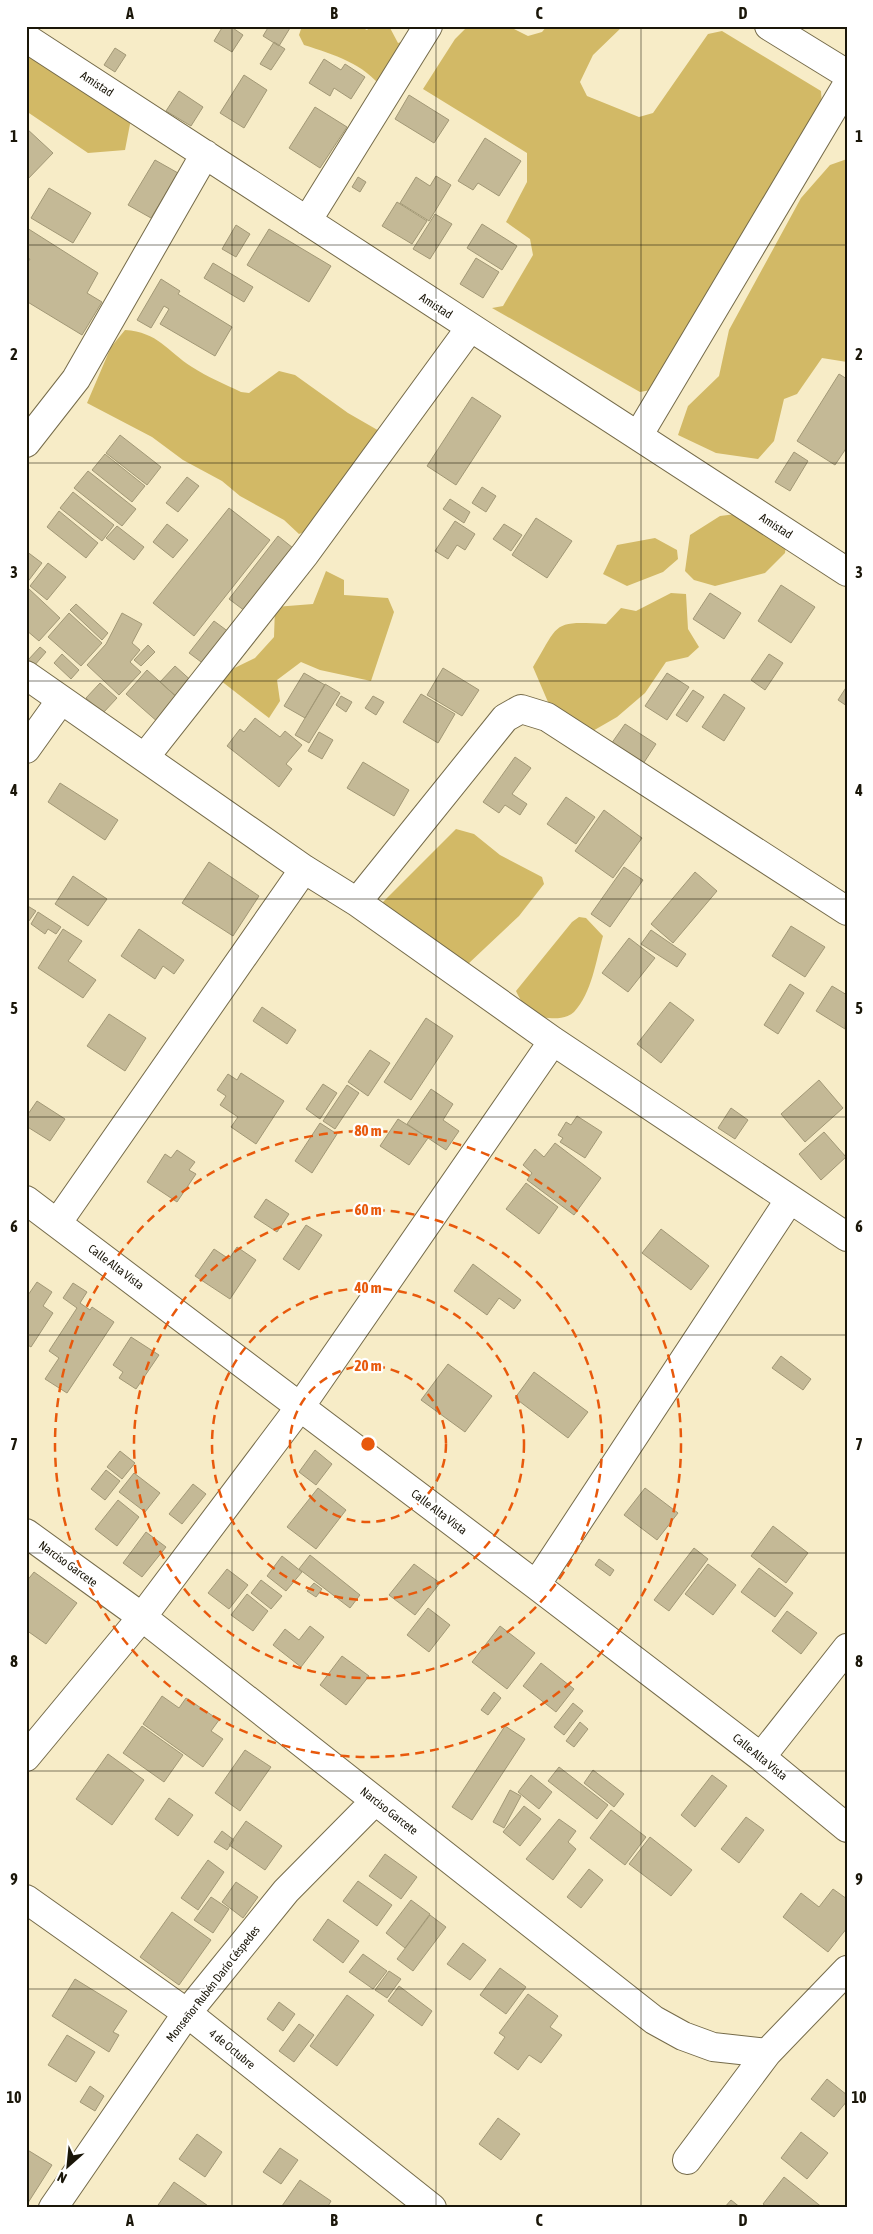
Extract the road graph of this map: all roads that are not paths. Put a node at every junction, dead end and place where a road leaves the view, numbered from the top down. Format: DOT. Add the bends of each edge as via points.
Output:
graph roads {
  1 [pos="428,26"];
  2 [pos="769,26"];
  3 [pos="26,38"];
  4 [pos="847,74"];
  5 [pos="847,85"];
  6 [pos="205,154"];
  7 [pos="307,221"];
  8 [pos="470,328"];
  9 [pos="638,436"];
  10 [pos="26,443"];
  11 [pos="847,572"];
  12 [pos="26,675"];
  13 [pos="60,700"];
  14 [pos="26,749"];
  15 [pos="145,757"];
  16 [pos="304,869"];
  17 [pos="357,902"];
  18 [pos="847,911"];
  19 [pos="553,1041"];
  20 [pos="790,1199"];
  21 [pos="26,1200"];
  22 [pos="58,1222"];
  23 [pos="844,1231"];
  24 [pos="300,1407"];
  25 [pos="26,1533"];
  26 [pos="536,1585"];
  27 [pos="142,1617"];
  28 [pos="847,1648"];
  29 [pos="26,1757"];
  30 [pos="762,1757"];
  31 [pos="375,1801"];
  32 [pos="847,1828"];
  33 [pos="26,1898"];
  34 [pos="843,1981"];
  35 [pos="187,2013"];
  36 [pos="767,2053"];
  37 [pos="687,2160"];
  38 [pos="53,2208"];
  39 [pos="432,2208"];
  1 -- 7 [label="street"];
  2 -- 4 [label="street"];
  3 -- 6 [label="street, Amistad"];
  5 -- 9 [label="street"];
  6 -- 7 [label="street, Amistad"];
  6 -- 10 [label="street" via="76,379"];
  7 -- 8 [label="street, Amistad"];
  8 -- 9 [label="street, Amistad"];
  8 -- 15 [label="street" via="305,554"];
  9 -- 11 [label="street, Amistad"];
  12 -- 13 [label="street"];
  13 -- 14 [label="street"];
  13 -- 15 [label="street"];
  15 -- 16 [label="street"];
  16 -- 17 [label="street"];
  16 -- 22 [label="street"];
  17 -- 18 [label="street" via="505,718 521,709 547,717"];
  17 -- 19 [label="street"];
  19 -- 20 [label="street"];
  19 -- 24 [label="street"];
  20 -- 23 [label="street"];
  20 -- 26 [label="street"];
  21 -- 22 [label="street, Calle Alta Vista"];
  22 -- 24 [label="street, Calle Alta Vista"];
  24 -- 26 [label="street, Calle Alta Vista"];
  24 -- 27 [label="street"];
  25 -- 27 [label="street, Narciso Garcete"];
  26 -- 30 [label="street, Calle Alta Vista"];
  27 -- 29 [label="street"];
  27 -- 31 [label="street, Narciso Garcete"];
  28 -- 30 [label="street"];
  30 -- 32 [label="street, Calle Alta Vista"];
  31 -- 35 [label="street, Monseñor Rubén Darío Céspedes" via="286,1891"];
  31 -- 36 [label="street, Narciso Garcete" via="654,2020 713,2047"];
  33 -- 35 [label="street, 4 de Octubre"];
  34 -- 36 [label="street"];
  35 -- 38 [label="street, Monseñor Rubén Darío Céspedes"];
  35 -- 39 [label="street, 4 de Octubre"];
  36 -- 37 [label="street"];
}
